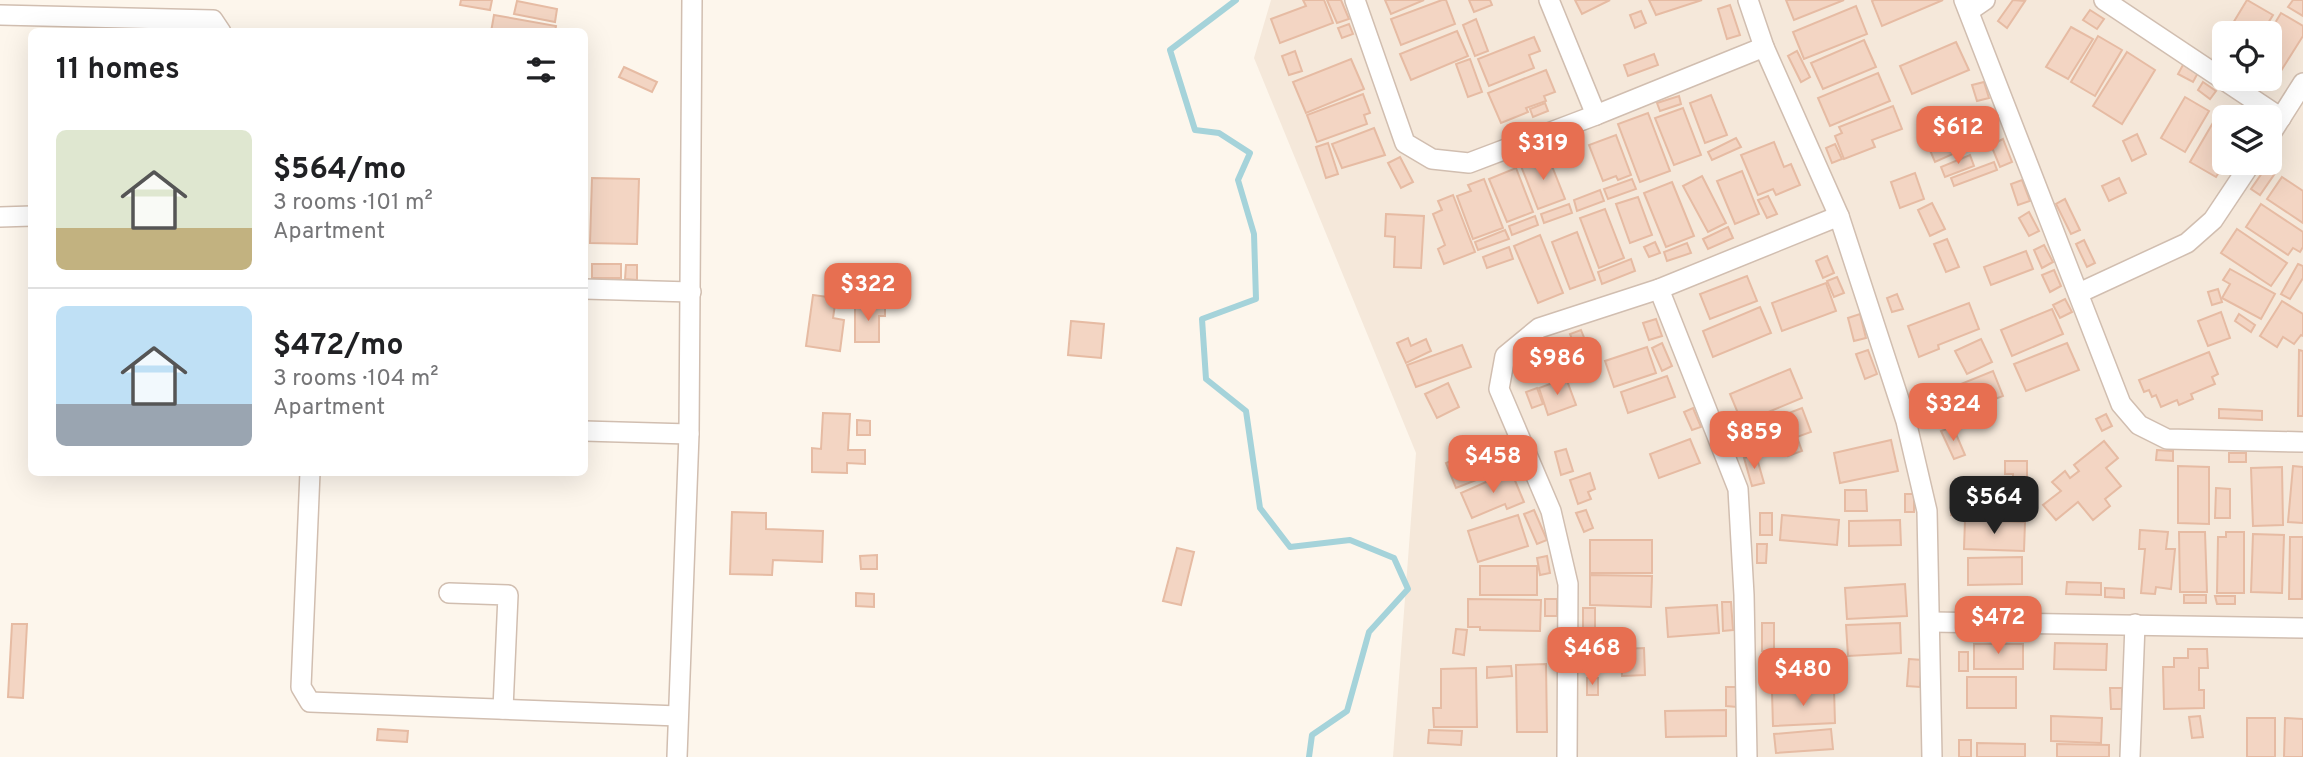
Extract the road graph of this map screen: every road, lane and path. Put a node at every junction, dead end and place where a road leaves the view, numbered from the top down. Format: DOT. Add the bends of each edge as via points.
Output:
graph roads {
  1 [pos="692,0"];
  2 [pos="1355,0"];
  3 [pos="1549,0"];
  4 [pos="1748,0"];
  5 [pos="2104,0"];
  6 [pos="1973,4"];
  7 [pos="0,15"];
  8 [pos="79,24"];
  9 [pos="218,28"];
  10 [pos="1765,47"];
  11 [pos="2303,83"];
  12 [pos="2246,105"];
  13 [pos="1596,115"];
  14 [pos="2282,115"];
  15 [pos="2243,175"];
  16 [pos="28,216"];
  17 [pos="1839,216"];
  18 [pos="0,217"];
  19 [pos="588,289"];
  20 [pos="1659,289"];
  21 [pos="691,292"];
  22 [pos="2078,293"];
  23 [pos="588,431"];
  24 [pos="689,434"];
  25 [pos="2303,442"];
  26 [pos="310,476"];
  27 [pos="449,593"];
  28 [pos="1932,622"];
  29 [pos="2135,624"];
  30 [pos="2303,628"];
  31 [pos="503,709"];
  32 [pos="678,716"];
  33 [pos="677,757"];
  34 [pos="1567,757"];
  35 [pos="1747,757"];
  36 [pos="1932,757"];
  37 [pos="2130,757"];
  1 -- 21 [label="street"];
  2 -- 13 [label="street" via="1405,143 1432,159 1469,163"];
  3 -- 13 [label="street"];
  4 -- 10 [label="street"];
  5 -- 12 [label="street"];
  6 -- 22 [label="street"];
  7 -- 8 [label="street"];
  8 -- 9 [label="street" via="213,20"];
  10 -- 13 [label="street"];
  10 -- 17 [label="street"];
  11 -- 14 [label="street"];
  15 -- 22 [label="street" via="2213,220 2187,243"];
  16 -- 18 [label="street"];
  17 -- 20 [label="street"];
  17 -- 28 [label="street" via="1906,421 1927,512"];
  19 -- 21 [label="street"];
  20 -- 34 [label="street" via="1539,328 1505,356 1499,388 1551,512 1568,584"];
  20 -- 35 [label="street" via="1738,489"];
  21 -- 24 [label="street"];
  22 -- 25 [label="street" via="2121,404 2139,425 2167,439"];
  23 -- 24 [label="street"];
  24 -- 32 [label="street"];
  26 -- 31 [label="street" via="301,687 310,702"];
  27 -- 31 [label="street" via="508,595"];
  28 -- 29 [label="street"];
  28 -- 36 [label="street"];
  29 -- 30 [label="street"];
  29 -- 37 [label="street"];
  31 -- 32 [label="street"];
  32 -- 33 [label="street"];
}
